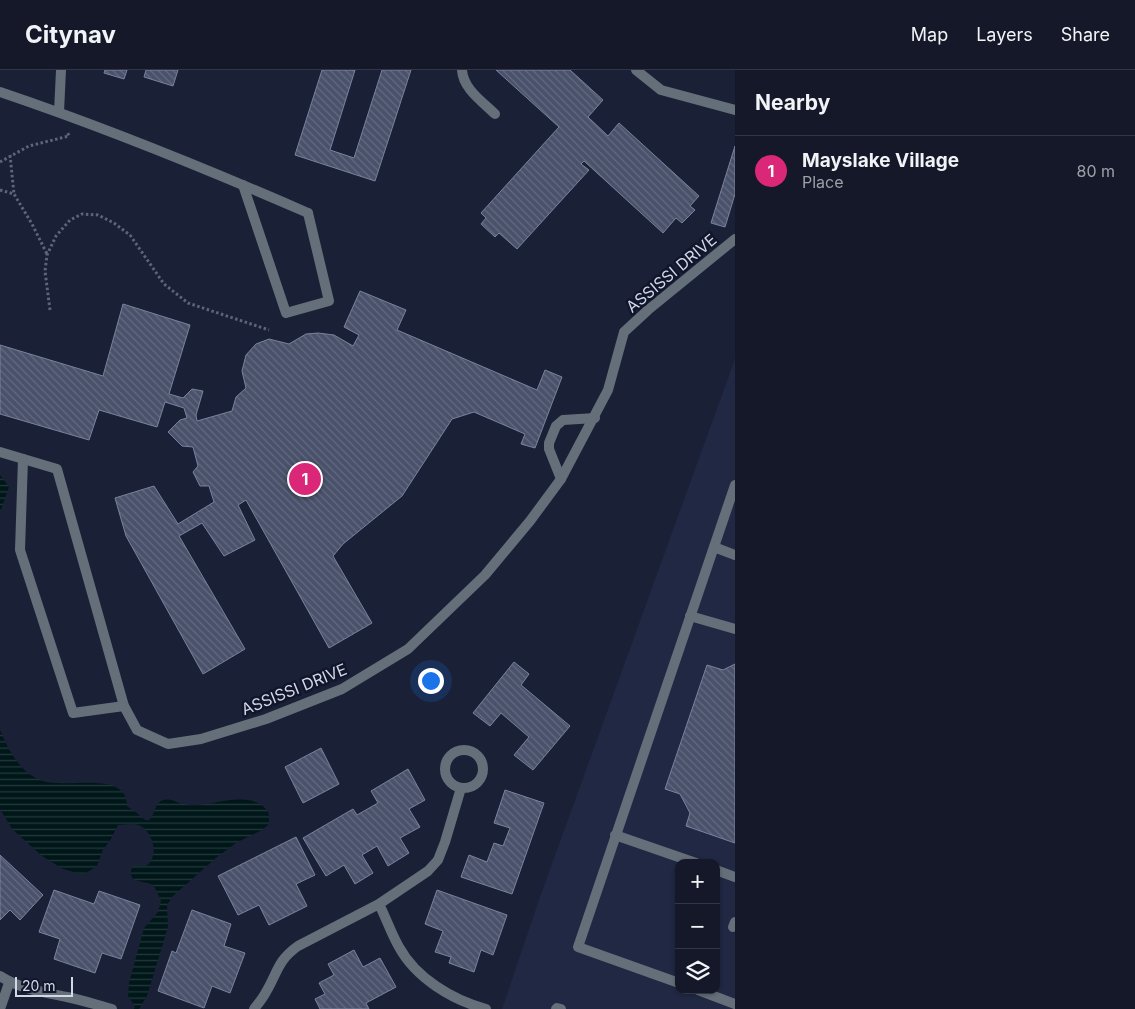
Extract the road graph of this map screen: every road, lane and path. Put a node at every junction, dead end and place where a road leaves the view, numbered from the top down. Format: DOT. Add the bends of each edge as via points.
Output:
graph roads {
  1 [pos="61,70"];
  2 [pos="462,70"];
  3 [pos="636,70"];
  4 [pos="0,92"];
  5 [pos="735,110"];
  6 [pos="59,112"];
  7 [pos="495,114"];
  8 [pos="10,155"];
  9 [pos="0,162"];
  10 [pos="243,185"];
  11 [pos="0,190"];
  12 [pos="14,194"];
  13 [pos="735,239"];
  14 [pos="47,255"];
  15 [pos="50,310"];
  16 [pos="269,330"];
  17 [pos="594,418"];
  18 [pos="0,452"];
  19 [pos="22,459"];
  20 [pos="561,479"];
  21 [pos="735,485"];
  22 [pos="714,547"];
  23 [pos="735,555"];
  24 [pos="690,616"];
  25 [pos="735,629"];
  26 [pos="124,706"];
  27 [pos="461,788"];
  28 [pos="616,835"];
  29 [pos="685,859"];
  30 [pos="720,871"];
  31 [pos="735,876"];
  32 [pos="379,904"];
  33 [pos="0,976"];
  34 [pos="675,982"];
  35 [pos="10,983"];
  36 [pos="709,994"];
  37 [pos="735,1004"];
  38 [pos="0,1009"];
  39 [pos="112,1009"];
  40 [pos="254,1009"];
  41 [pos="486,1009"];
  42 [pos="556,1009"];
  43 [pos="561,1009"];
  1 -- 6 [label="street"];
  2 -- 7 [label="street" via="468,88"];
  3 -- 5 [label="street" via="661,90"];
  4 -- 6 [label="street"];
  6 -- 8 [label="path" via="70,136 29,146"];
  6 -- 10 [label="street"];
  8 -- 9 [label="path"];
  8 -- 12 [label="path"];
  10 -- 10 [label="street" via="308,214 329,301 286,313"];
  11 -- 12 [label="path"];
  12 -- 14 [label="path"];
  13 -- 17 [label="street, ASSISSI DRIVE" via="624,332 608,390"];
  14 -- 15 [label="path" via="45,271"];
  14 -- 16 [label="path" via="56,236 70,220 82,214 98,215 130,235 164,284 188,303"];
  17 -- 20 [label="street, ASSISSI DRIVE"];
  17 -- 20 [label="street" via="562,420 556,426 549,449"];
  18 -- 19 [label="street, ASSISSI DRIVE"];
  19 -- 26 [label="street, ASSISSI DRIVE" via="57,469"];
  19 -- 26 [label="street" via="20,550 73,713"];
  20 -- 26 [label="street, ASSISSI DRIVE" via="485,575 408,650 342,689 266,720 200,739 168,744 137,730"];
  21 -- 22 [label="street"];
  22 -- 23 [label="street"];
  22 -- 24 [label="street"];
  24 -- 25 [label="street"];
  24 -- 28 [label="street"];
  27 -- 32 [label="street" via="438,860 428,871"];
  28 -- 29 [label="street"];
  28 -- 34 [label="street" via="578,946"];
  30 -- 31 [label="street"];
  32 -- 40 [label="street" via="287,954"];
  32 -- 41 [label="street" via="399,948 412,965 452,996"];
  33 -- 35 [label="street"];
  35 -- 38 [label="street"];
  35 -- 39 [label="street"];
  36 -- 37 [label="street"];
  42 -- 43 [label="street"];
}
